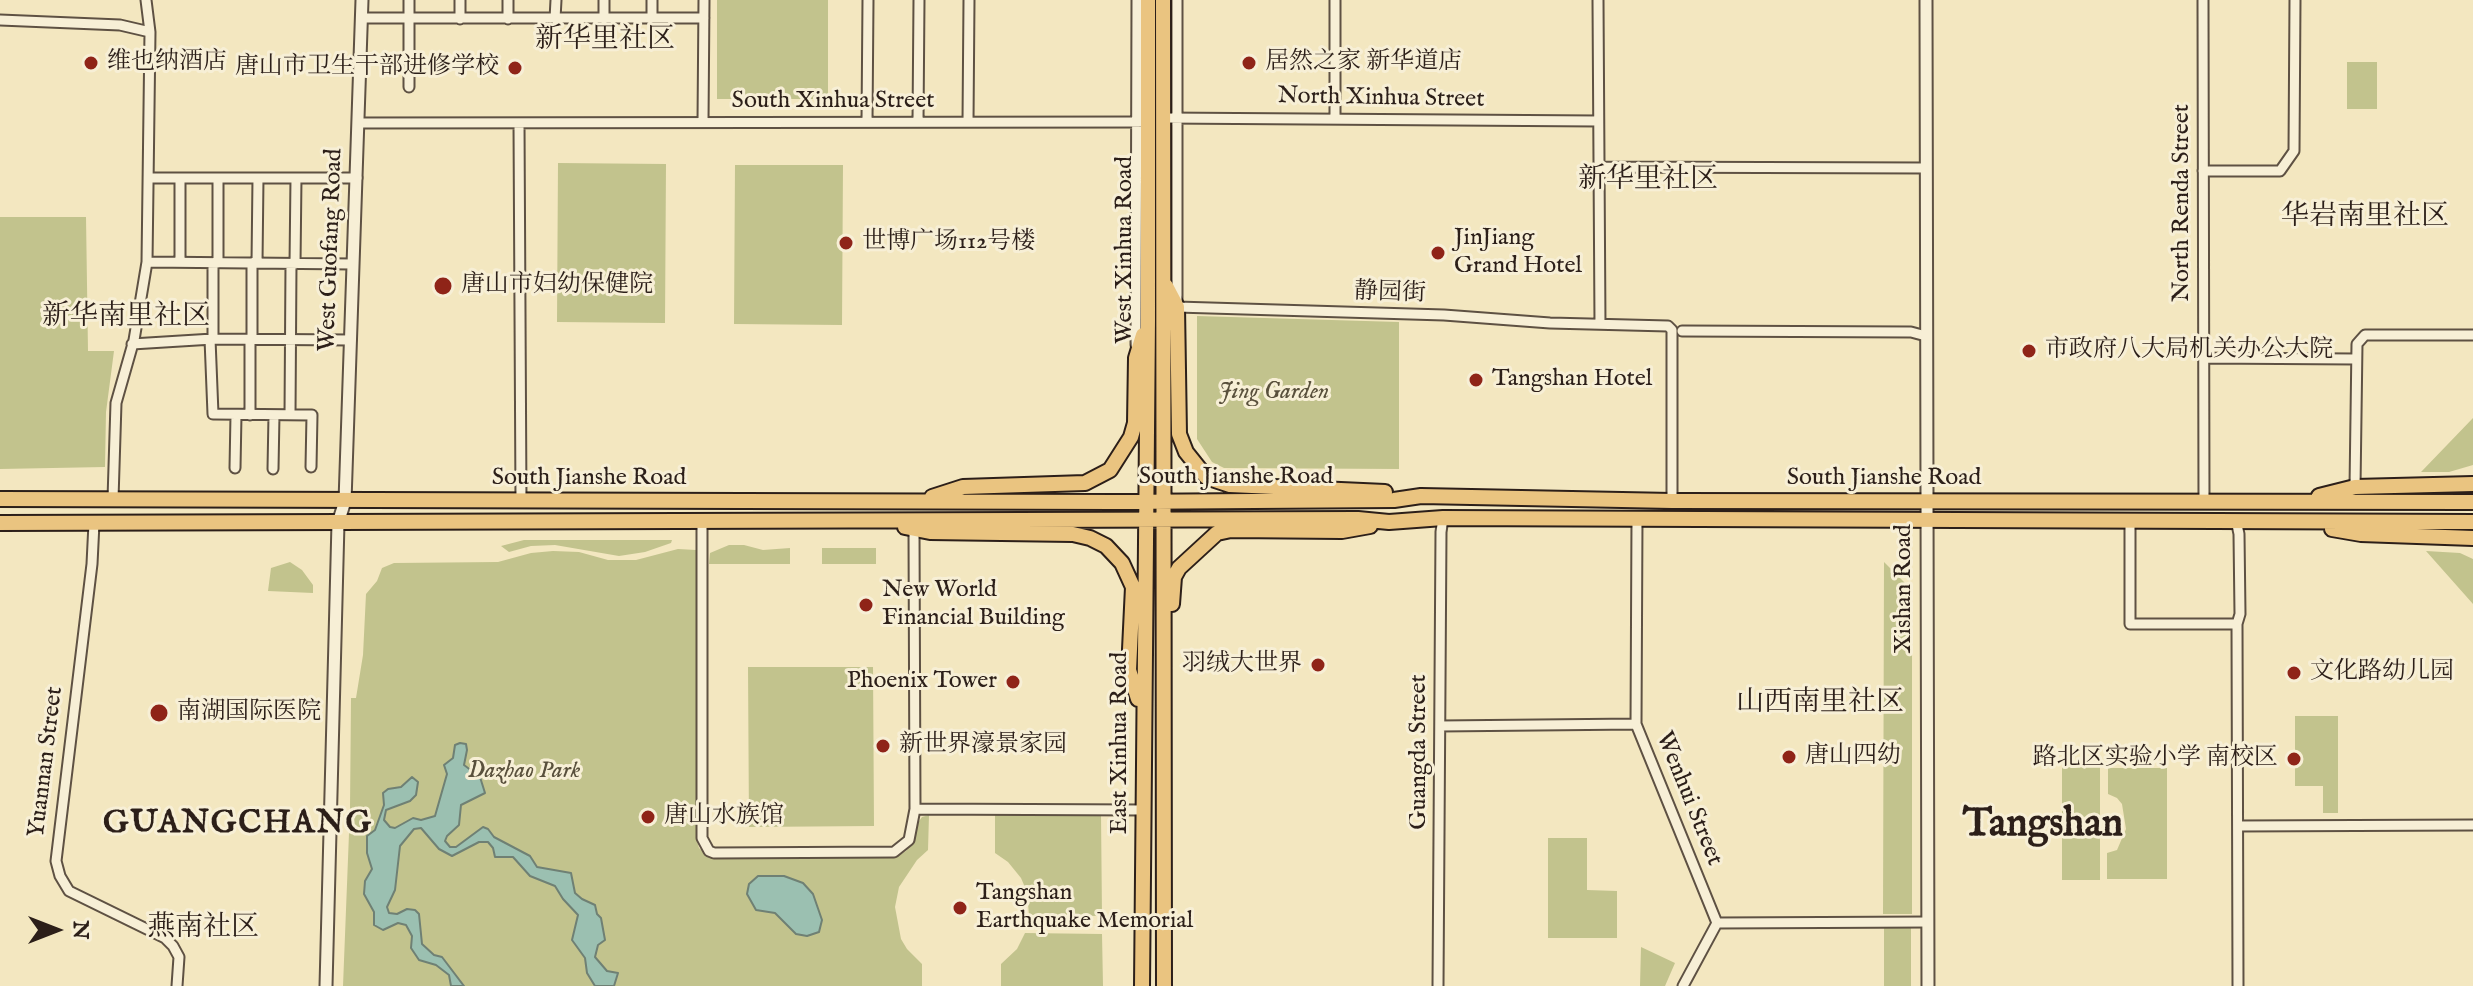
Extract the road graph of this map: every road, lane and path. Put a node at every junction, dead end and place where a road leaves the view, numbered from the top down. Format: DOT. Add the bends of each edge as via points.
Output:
graph roads {
  1 [pos="146,0"];
  2 [pos="362,0"];
  3 [pos="409,0"];
  4 [pos="460,0"];
  5 [pos="508,0"];
  6 [pos="556,0"];
  7 [pos="604,0"];
  8 [pos="652,0"];
  9 [pos="704,0"];
  10 [pos="868,0"];
  11 [pos="919,0"];
  12 [pos="969,0"];
  13 [pos="1137,0"];
  14 [pos="1148,0"];
  15 [pos="1163,0"];
  16 [pos="1177,0"];
  17 [pos="1335,0"];
  18 [pos="1598,0"];
  19 [pos="1926,0"];
  20 [pos="2203,0"];
  21 [pos="2295,0"];
  22 [pos="362,18"];
  23 [pos="409,18"];
  24 [pos="652,18"];
  25 [pos="704,18"];
  26 [pos="460,19"];
  27 [pos="508,19"];
  28 [pos="555,19"];
  29 [pos="604,19"];
  30 [pos="0,20"];
  31 [pos="150,32"];
  32 [pos="409,87"];
  33 [pos="1171,118"];
  34 [pos="1335,118"];
  35 [pos="1598,121"];
  36 [pos="703,122"];
  37 [pos="867,122"];
  38 [pos="918,122"];
  39 [pos="968,122"];
  40 [pos="1142,122"];
  41 [pos="358,123"];
  42 [pos="519,123"];
  43 [pos="1599,167"];
  44 [pos="1926,168"];
  45 [pos="2203,171"];
  46 [pos="149,178"];
  47 [pos="180,178"];
  48 [pos="218,178"];
  49 [pos="258,178"];
  50 [pos="296,178"];
  51 [pos="357,178"];
  52 [pos="147,262"];
  53 [pos="180,262"];
  54 [pos="216,263"];
  55 [pos="254,263"];
  56 [pos="293,264"];
  57 [pos="353,264"];
  58 [pos="1164,282"];
  59 [pos="1177,307"];
  60 [pos="1148,320"];
  61 [pos="1600,324"];
  62 [pos="1682,331"];
  63 [pos="2473,335"];
  64 [pos="1926,336"];
  65 [pos="212,339"];
  66 [pos="251,339"];
  67 [pos="290,339"];
  68 [pos="351,340"];
  69 [pos="132,344"];
  70 [pos="1136,358"];
  71 [pos="2204,358"];
  72 [pos="2355,359"];
  73 [pos="236,415"];
  74 [pos="250,415"];
  75 [pos="274,415"];
  76 [pos="290,415"];
  77 [pos="311,467"];
  78 [pos="235,468"];
  79 [pos="273,469"];
  80 [pos="2473,484"];
  81 [pos="2355,487"];
  82 [pos="0,496"];
  83 [pos="1421,496"];
  84 [pos="113,499"];
  85 [pos="1145,500"];
  86 [pos="1164,500"];
  87 [pos="345,501"];
  88 [pos="521,501"];
  89 [pos="1672,501"];
  90 [pos="2298,501"];
  91 [pos="916,502"];
  92 [pos="1926,502"];
  93 [pos="2204,502"];
  94 [pos="2473,502"];
  95 [pos="1443,518"];
  96 [pos="1637,519"];
  97 [pos="2130,520"];
  98 [pos="2236,520"];
  99 [pos="702,521"];
  100 [pos="885,521"];
  101 [pos="1144,521"];
  102 [pos="1163,521"];
  103 [pos="1389,522"];
  104 [pos="1926,522"];
  105 [pos="2309,522"];
  106 [pos="2473,522"];
  107 [pos="0,523"];
  108 [pos="94,523"];
  109 [pos="338,523"];
  110 [pos="914,530"];
  111 [pos="2473,538"];
  112 [pos="2237,624"];
  113 [pos="1163,684"];
  114 [pos="1143,715"];
  115 [pos="1636,724"];
  116 [pos="1440,726"];
  117 [pos="915,809"];
  118 [pos="1143,810"];
  119 [pos="2473,825"];
  120 [pos="2238,826"];
  121 [pos="1928,922"];
  122 [pos="1717,923"];
  123 [pos="177,986"];
  124 [pos="326,986"];
  125 [pos="1142,986"];
  126 [pos="1164,986"];
  127 [pos="1438,986"];
  128 [pos="1683,986"];
  129 [pos="1928,986"];
  130 [pos="2238,986"];
  1 -- 31 [label="street"];
  2 -- 22 [label="street, West Guofang Road"];
  3 -- 23 [label="street"];
  4 -- 26 [label="street"];
  5 -- 27 [label="street"];
  6 -- 28 [label="street"];
  7 -- 29 [label="street"];
  8 -- 24 [label="street"];
  9 -- 25 [label="street"];
  10 -- 37 [label="street"];
  11 -- 38 [label="street"];
  12 -- 39 [label="street"];
  13 -- 40 [label="street"];
  14 -- 40 [label="main road, West Xinhua Road"];
  15 -- 33 [label="main road, West Xinhua Road"];
  16 -- 33 [label="street"];
  17 -- 34 [label="street"];
  18 -- 35 [label="street"];
  19 -- 44 [label="street, Xishan Road"];
  20 -- 45 [label="street, North Renda Street"];
  21 -- 45 [label="street" via="2294,151 2280,171"];
  22 -- 23 [label="street"];
  22 -- 41 [label="street, West Guofang Road"];
  23 -- 26 [label="street"];
  23 -- 32 [label="street"];
  24 -- 25 [label="street"];
  24 -- 29 [label="street"];
  25 -- 36 [label="street"];
  26 -- 27 [label="street"];
  27 -- 28 [label="street"];
  28 -- 29 [label="street"];
  30 -- 31 [label="street" via="120,25"];
  31 -- 46 [label="street"];
  33 -- 34 [label="street, North Xinhua Street"];
  33 -- 58 [label="main road, West Xinhua Road"];
  33 -- 59 [label="street"];
  34 -- 35 [label="street, North Xinhua Street"];
  35 -- 43 [label="street"];
  36 -- 37 [label="street, South Xinhua Street"];
  36 -- 42 [label="street, South Xinhua Street"];
  37 -- 38 [label="street, South Xinhua Street"];
  38 -- 39 [label="street, South Xinhua Street"];
  39 -- 40 [label="street, South Xinhua Street"];
  40 -- 60 [label="main road, West Xinhua Road"];
  40 -- 70 [label="street"];
  41 -- 42 [label="street, South Xinhua Street"];
  41 -- 51 [label="street, West Guofang Road"];
  42 -- 88 [label="street"];
  43 -- 44 [label="street"];
  43 -- 61 [label="street"];
  44 -- 64 [label="street, Xishan Road"];
  45 -- 71 [label="street, North Renda Street"];
  46 -- 47 [label="street"];
  46 -- 52 [label="street"];
  47 -- 48 [label="street"];
  47 -- 53 [label="street"];
  48 -- 49 [label="street"];
  48 -- 54 [label="street"];
  49 -- 50 [label="street"];
  49 -- 55 [label="street"];
  50 -- 51 [label="street"];
  50 -- 56 [label="street"];
  51 -- 57 [label="street, West Guofang Road"];
  52 -- 53 [label="street"];
  52 -- 69 [label="street"];
  53 -- 54 [label="street"];
  54 -- 55 [label="street"];
  54 -- 65 [label="street"];
  55 -- 56 [label="street"];
  55 -- 66 [label="street"];
  56 -- 57 [label="street"];
  56 -- 67 [label="street"];
  57 -- 68 [label="street, West Guofang Road"];
  58 -- 59 [label="main road"];
  58 -- 86 [label="main road, West Xinhua Road"];
  59 -- 61 [label="street, 静园街"];
  59 -- 83 [label="main road" via="1179,434 1206,477 1230,485"];
  60 -- 70 [label="main road"];
  60 -- 85 [label="main road, West Xinhua Road"];
  61 -- 89 [label="street, 静园街" via="1672,330"];
  62 -- 64 [label="street"];
  63 -- 72 [label="street" via="2365,335"];
  64 -- 92 [label="street, Xishan Road"];
  65 -- 66 [label="street"];
  65 -- 69 [label="street"];
  65 -- 73 [label="street" via="211,410"];
  66 -- 67 [label="street"];
  66 -- 74 [label="street"];
  67 -- 68 [label="street"];
  67 -- 76 [label="street"];
  68 -- 87 [label="street, West Guofang Road"];
  69 -- 84 [label="street" via="116,403"];
  70 -- 91 [label="main road" via="1131,437 1116,464 1098,479 963,487"];
  71 -- 72 [label="street"];
  71 -- 93 [label="street, North Renda Street"];
  72 -- 81 [label="street"];
  73 -- 74 [label="street"];
  73 -- 78 [label="street"];
  74 -- 75 [label="street"];
  75 -- 76 [label="street"];
  75 -- 79 [label="street"];
  76 -- 77 [label="street" via="312,415"];
  80 -- 81 [label="main road"];
  81 -- 90 [label="main road"];
  82 -- 84 [label="main road, South Jianshe Road"];
  83 -- 86 [label="main road, South Jianshe Road"];
  83 -- 89 [label="main road, South Jianshe Road"];
  84 -- 87 [label="main road, South Jianshe Road"];
  85 -- 86 [label="main road, South Jianshe Road"];
  85 -- 91 [label="main road, South Jianshe Road"];
  85 -- 101 [label="main road, East Xinhua Road"];
  86 -- 102 [label="main road, East Xinhua Road"];
  87 -- 88 [label="main road, South Jianshe Road"];
  87 -- 109 [label="street, West Guofang Road"];
  88 -- 91 [label="main road, South Jianshe Road"];
  89 -- 92 [label="main road, South Jianshe Road"];
  90 -- 93 [label="main road, South Jianshe Road"];
  90 -- 94 [label="main road, South Jianshe Road"];
  92 -- 93 [label="main road, South Jianshe Road"];
  92 -- 104 [label="street, Xishan Road"];
  95 -- 96 [label="main road, South Jianshe Road"];
  95 -- 103 [label="main road, South Jianshe Road"];
  95 -- 116 [label="street, Guangda Street"];
  96 -- 104 [label="main road, South Jianshe Road"];
  96 -- 115 [label="street, Wenhui Street"];
  97 -- 98 [label="main road, South Jianshe Road"];
  97 -- 104 [label="main road, South Jianshe Road"];
  97 -- 112 [label="street" via="2130,624"];
  98 -- 105 [label="main road, South Jianshe Road"];
  98 -- 112 [label="street"];
  99 -- 100 [label="main road, South Jianshe Road"];
  99 -- 109 [label="main road, South Jianshe Road"];
  99 -- 117 [label="street" via="704,845 714,853 894,852 909,840"];
  100 -- 101 [label="main road, South Jianshe Road"];
  100 -- 110 [label="main road"];
  101 -- 102 [label="main road, South Jianshe Road"];
  101 -- 114 [label="main road, East Xinhua Road"];
  102 -- 103 [label="main road, South Jianshe Road"];
  102 -- 113 [label="main road, East Xinhua Road"];
  103 -- 113 [label="main road" via="1342,531 1231,530 1207,540 1174,577 1171,656"];
  104 -- 121 [label="street, Xishan Road"];
  105 -- 106 [label="main road, South Jianshe Road"];
  105 -- 111 [label="main road" via="2361,534"];
  107 -- 108 [label="main road, South Jianshe Road"];
  108 -- 109 [label="main road, South Jianshe Road"];
  108 -- 123 [label="street, Yuannan Street" via="56,861 69,891 173,946 179,957"];
  109 -- 124 [label="street, West Guofang Road"];
  110 -- 114 [label="main road" via="1073,534 1106,546 1122,563 1133,587 1129,670"];
  110 -- 117 [label="street"];
  112 -- 120 [label="street"];
  113 -- 126 [label="main road, East Xinhua Road"];
  114 -- 118 [label="main road, East Xinhua Road"];
  115 -- 116 [label="street"];
  115 -- 122 [label="street, Wenhui Street"];
  116 -- 127 [label="street, Guangda Street"];
  117 -- 118 [label="street"];
  118 -- 125 [label="main road, East Xinhua Road"];
  119 -- 120 [label="street"];
  120 -- 130 [label="street"];
  121 -- 122 [label="street"];
  121 -- 129 [label="street, Xishan Road"];
  122 -- 128 [label="street"];
}
